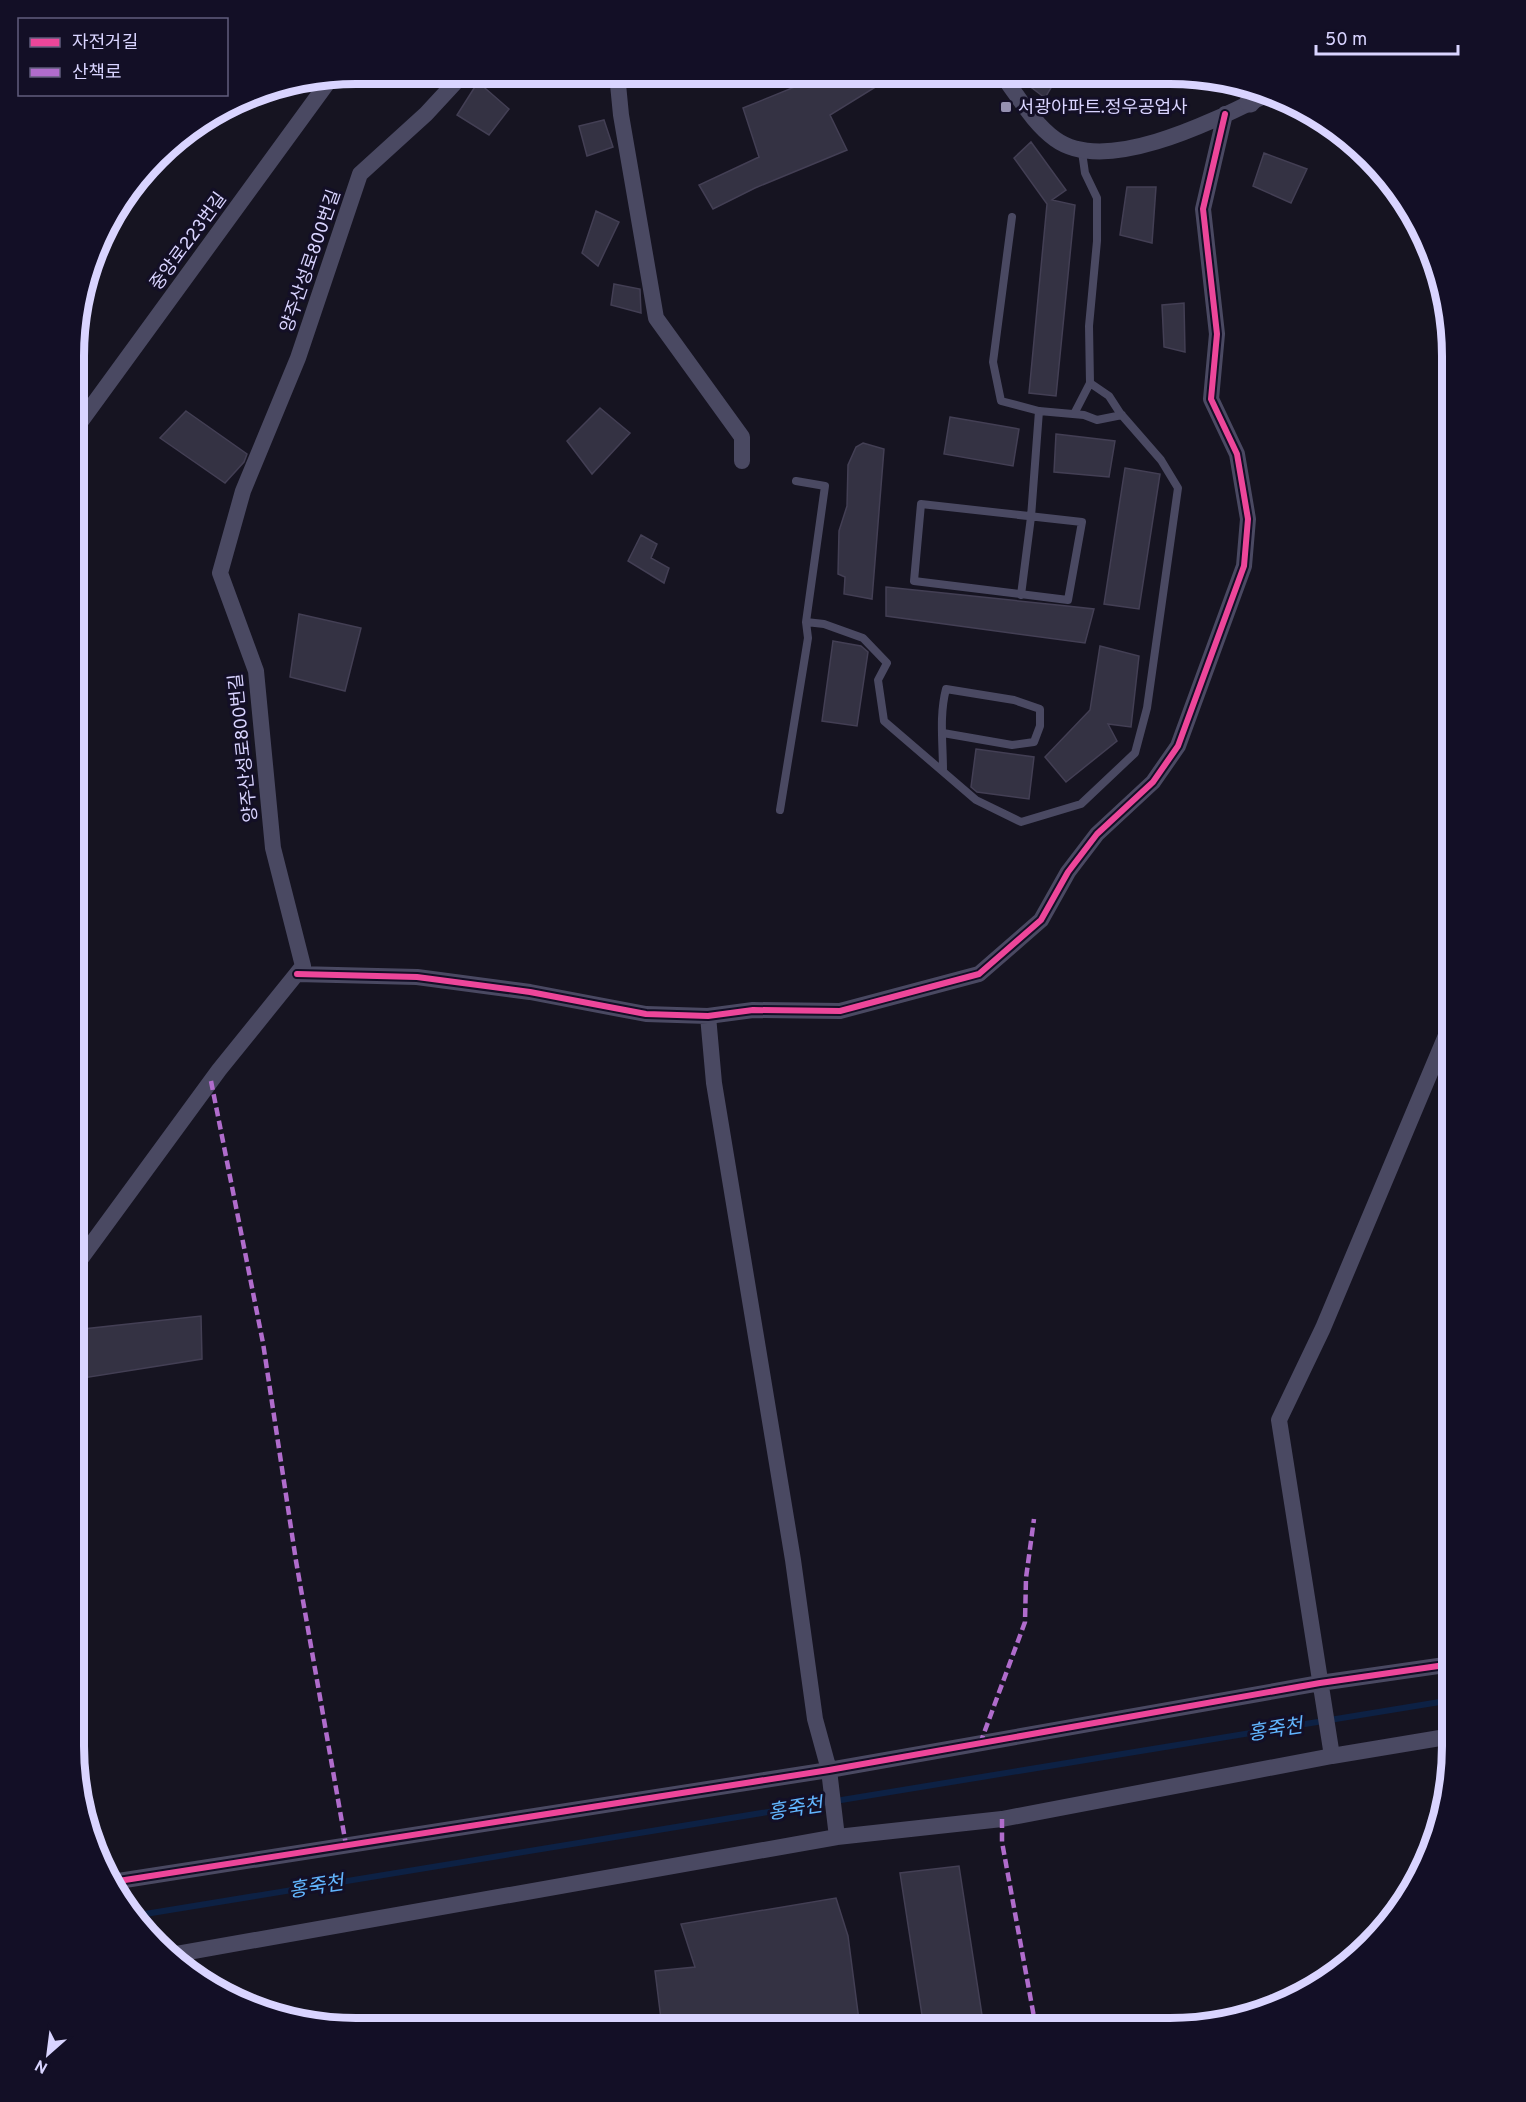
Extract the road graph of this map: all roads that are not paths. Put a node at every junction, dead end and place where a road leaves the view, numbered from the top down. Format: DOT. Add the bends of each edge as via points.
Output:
graph roads {
  1 [pos="454,84"];
  2 [pos="618,84"];
  3 [pos="1009,84"];
  4 [pos="325,86"];
  5 [pos="1253,97"];
  6 [pos="1225,114"];
  7 [pos="1082,152"];
  8 [pos="1012,217"];
  9 [pos="1090,383"];
  10 [pos="1039,411"];
  11 [pos="1074,414"];
  12 [pos="1122,416"];
  13 [pos="84,417"];
  14 [pos="742,461"];
  15 [pos="796,481"];
  16 [pos="1031,517"];
  17 [pos="1021,595"];
  18 [pos="806,622"];
  19 [pos="943,733"];
  20 [pos="943,771"];
  21 [pos="780,810"];
  22 [pos="297,974"];
  23 [pos="708,1016"];
  24 [pos="1442,1045"];
  25 [pos="84,1254"];
  26 [pos="1442,1665"];
  27 [pos="1320,1683"];
  28 [pos="1442,1738"];
  29 [pos="1332,1756"];
  30 [pos="829,1770"];
  31 [pos="837,1838"];
  32 [pos="119,1881"];
  33 [pos="180,1953"];
  1 -- 22 [label="street, 양주산성로800번길" via="360,174 298,358 243,491 220,573 256,671 273,848 303,966"];
  2 -- 14 [label="street" via="656,318 741,437"];
  3 -- 7 [label="street" via="1042,129"];
  4 -- 13 [label="street, 중앙로223번길"];
  5 -- 6 [label="street"];
  6 -- 7 [label="street" via="1135,147 1104,153"];
  6 -- 23 [label="street" via="1203,209 1217,334 1211,399 1237,454 1248,519 1244,566 1178,746 1153,782 1097,834 1041,921 980,974 840,1011 753,1010"];
  7 -- 9 [label="lane" via="1085,173 1098,198 1089,326"];
  8 -- 10 [label="lane" via="993,362 1001,401"];
  9 -- 11 [label="lane"];
  9 -- 12 [label="lane" via="1109,396"];
  10 -- 11 [label="lane"];
  10 -- 16 [label="lane"];
  11 -- 12 [label="lane" via="1097,420"];
  12 -- 20 [label="lane" via="1161,460 1178,488 1147,708 1135,753 1081,804 1021,822 976,800"];
  15 -- 18 [label="lane" via="825,486"];
  16 -- 17 [label="lane"];
  16 -- 17 [label="lane" via="1082,522 1068,600"];
  16 -- 17 [label="lane" via="921,504 914,581"];
  18 -- 20 [label="lane" via="863,638 887,663 878,680 884,721"];
  18 -- 21 [label="lane" via="808,638"];
  19 -- 19 [label="lane" via="1012,745 1034,742 1040,710 1014,700 946,689 940,711"];
  19 -- 20 [label="lane"];
  22 -- 23 [label="street" via="417,978 530,992 646,1014"];
  22 -- 25 [label="street" via="151,1160"];
  23 -- 30 [label="street" via="714,1083 793,1560 815,1719"];
  24 -- 27 [label="street" via="1323,1328 1279,1420"];
  26 -- 27 [label="street"];
  27 -- 29 [label="street"];
  27 -- 30 [label="street"];
  28 -- 29 [label="street"];
  29 -- 31 [label="street" via="1002,1819"];
  30 -- 31 [label="street"];
  30 -- 32 [label="street"];
  31 -- 33 [label="street"];
}
